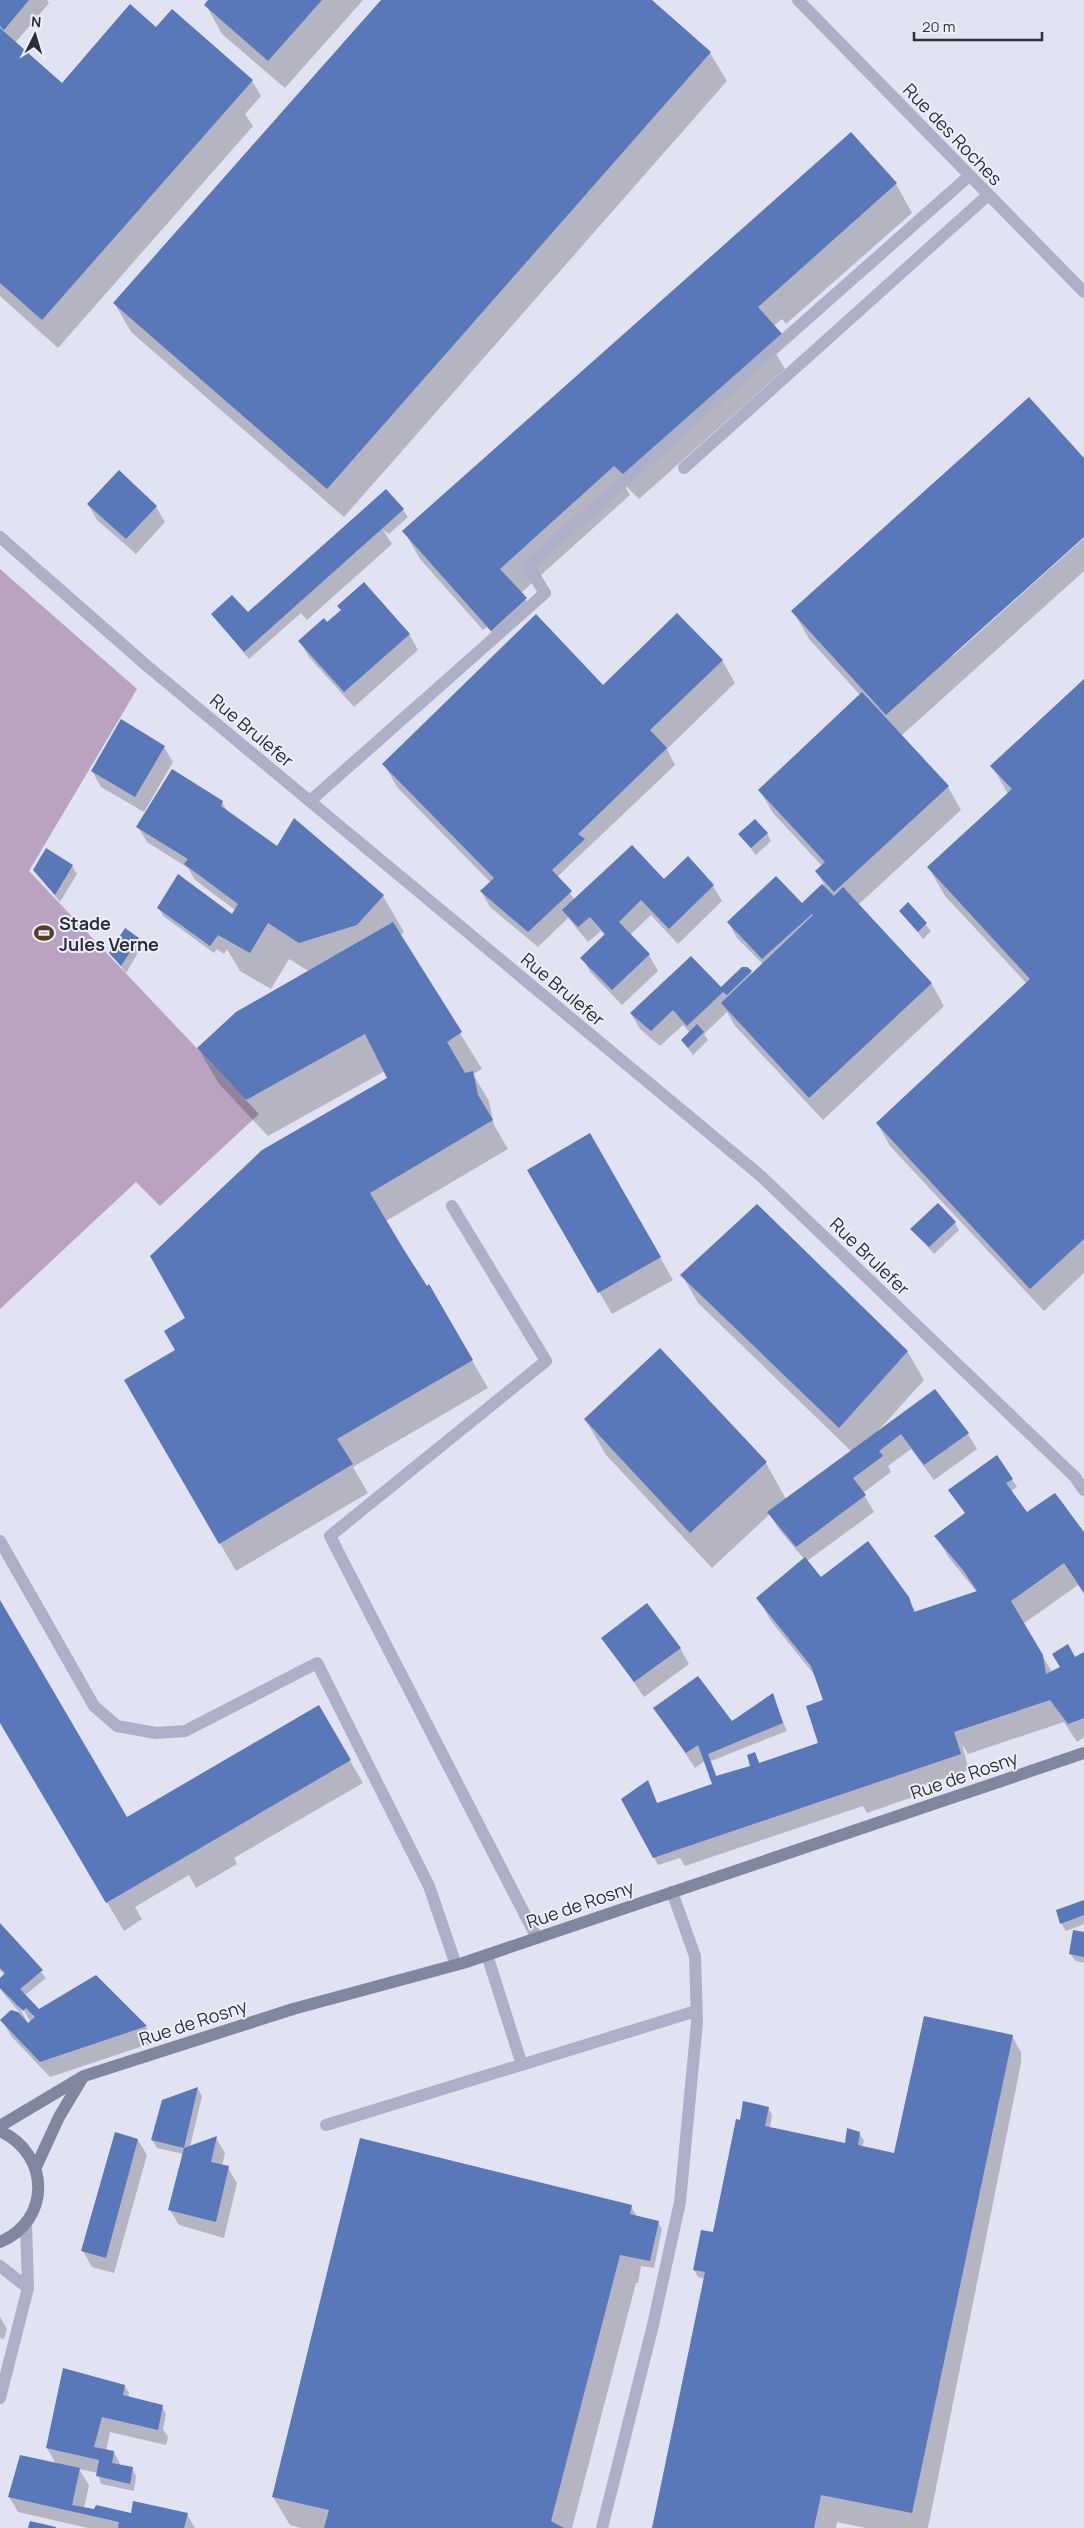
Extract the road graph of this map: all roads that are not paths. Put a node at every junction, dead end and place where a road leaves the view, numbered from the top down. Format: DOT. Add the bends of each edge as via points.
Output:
graph roads {
  1 [pos="798,0"];
  2 [pos="969,176"];
  3 [pos="988,195"];
  4 [pos="1084,292"];
  5 [pos="684,468"];
  6 [pos="0,537"];
  7 [pos="310,801"];
  8 [pos="452,1206"];
  9 [pos="1084,1490"];
  10 [pos="0,1540"];
  11 [pos="1084,1753"];
  12 [pos="672,1892"];
  13 [pos="536,1938"];
  14 [pos="488,1955"];
  15 [pos="456,1965"];
  16 [pos="696,2011"];
  17 [pos="522,2065"];
  18 [pos="84,2076"];
  19 [pos="326,2125"];
  20 [pos="0,2126"];
  21 [pos="0,2131"];
  22 [pos="36,2168"];
  23 [pos="26,2223"];
  24 [pos="0,2242"];
  25 [pos="0,2266"];
  26 [pos="28,2288"];
  27 [pos="0,2398"];
  28 [pos="602,2528"];
  1 -- 2 [label="street, Rue des Roches"];
  2 -- 3 [label="street, Rue des Roches"];
  2 -- 7 [label="street" via="528,566 545,593"];
  3 -- 4 [label="street, Rue des Roches"];
  3 -- 5 [label="street"];
  6 -- 7 [label="street, Rue Brulefer" via="146,666"];
  7 -- 9 [label="street, Rue Brulefer" via="762,1177 1075,1477"];
  8 -- 13 [label="street" via="546,1361 330,1536"];
  10 -- 15 [label="street" via="94,1706 117,1726 156,1733 185,1731 317,1663 429,1886"];
  11 -- 12 [label="main road, Rue de Rosny"];
  12 -- 13 [label="main road, Rue de Rosny"];
  12 -- 16 [label="street" via="695,1956"];
  13 -- 14 [label="main road, Rue de Rosny"];
  14 -- 15 [label="main road, Rue de Rosny"];
  14 -- 17 [label="street"];
  15 -- 18 [label="main road, Rue de Rosny" via="293,2009"];
  16 -- 17 [label="street"];
  16 -- 28 [label="street" via="680,2202"];
  17 -- 19 [label="street"];
  18 -- 20 [label="main road, Rue de Rosny"];
  18 -- 22 [label="main road" via="59,2117"];
  21 -- 22 [label="main road" via="13,2137 27,2150"];
  22 -- 23 [label="main road" via="39,2186 36,2206"];
  23 -- 24 [label="main road" via="12,2237"];
  23 -- 26 [label="street"];
  25 -- 26 [label="street"];
  26 -- 27 [label="street"];
}
